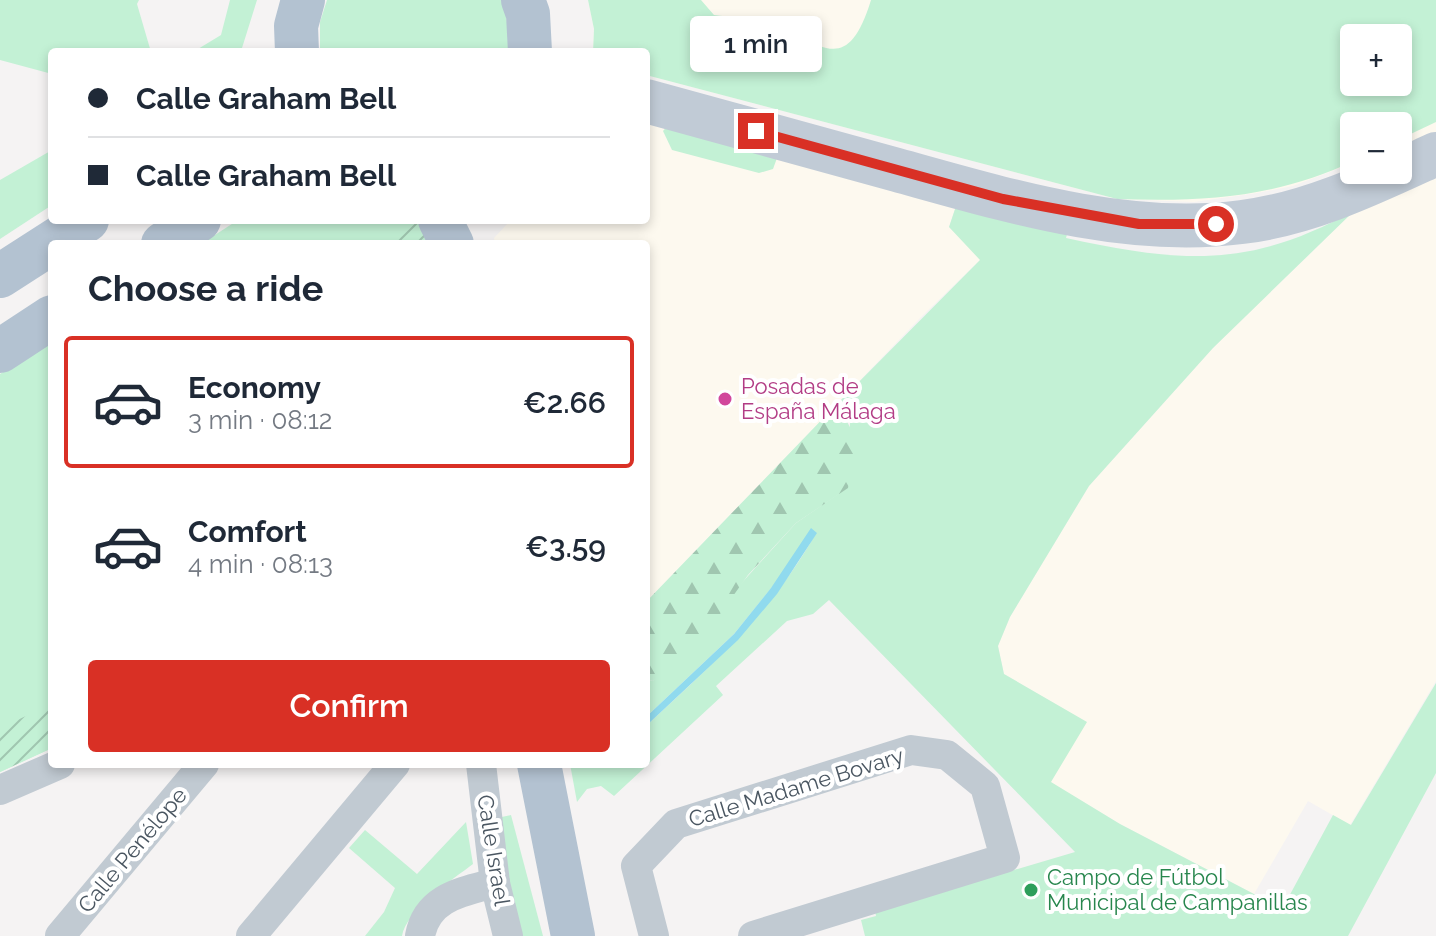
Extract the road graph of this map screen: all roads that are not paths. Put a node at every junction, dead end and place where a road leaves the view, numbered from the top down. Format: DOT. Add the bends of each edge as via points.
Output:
graph roads {
  1 [pos="303,0"];
  2 [pos="297,48"];
  3 [pos="650,102"];
  4 [pos="1436,154"];
  5 [pos="81,224"];
  6 [pos="193,224"];
  7 [pos="56,240"];
  8 [pos="169,240"];
  9 [pos="48,245"];
  10 [pos="0,276"];
  11 [pos="48,320"];
  12 [pos="0,351"];
  13 [pos="51,768"];
  14 [pos="201,768"];
  15 [pos="392,768"];
  16 [pos="481,768"];
  17 [pos="540,768"];
  18 [pos="0,790"];
  19 [pos="495,883"];
  20 [pos="60,936"];
  21 [pos="251,936"];
  22 [pos="420,936"];
  23 [pos="508,936"];
  24 [pos="573,936"];
  25 [pos="654,936"];
  26 [pos="753,936"];
  1 -- 2 [label="main road"];
  3 -- 4 [label="street" via="1003,199 1139,224 1187,227 1291,212"];
  5 -- 7 [label="main road"];
  6 -- 8 [label="main road"];
  9 -- 10 [label="main road"];
  11 -- 12 [label="main road"];
  13 -- 18 [label="street"];
  14 -- 20 [label="street, Calle Penélope"];
  15 -- 21 [label="street"];
  16 -- 19 [label="street, Calle Israel"];
  17 -- 24 [label="main road"];
  19 -- 22 [label="street" via="444,896 422,922"];
  19 -- 23 [label="street, Calle Israel"];
  25 -- 26 [label="street, Calle Madame Bovary" via="636,866 676,824 911,750 947,755 985,786 1005,858"];
}
